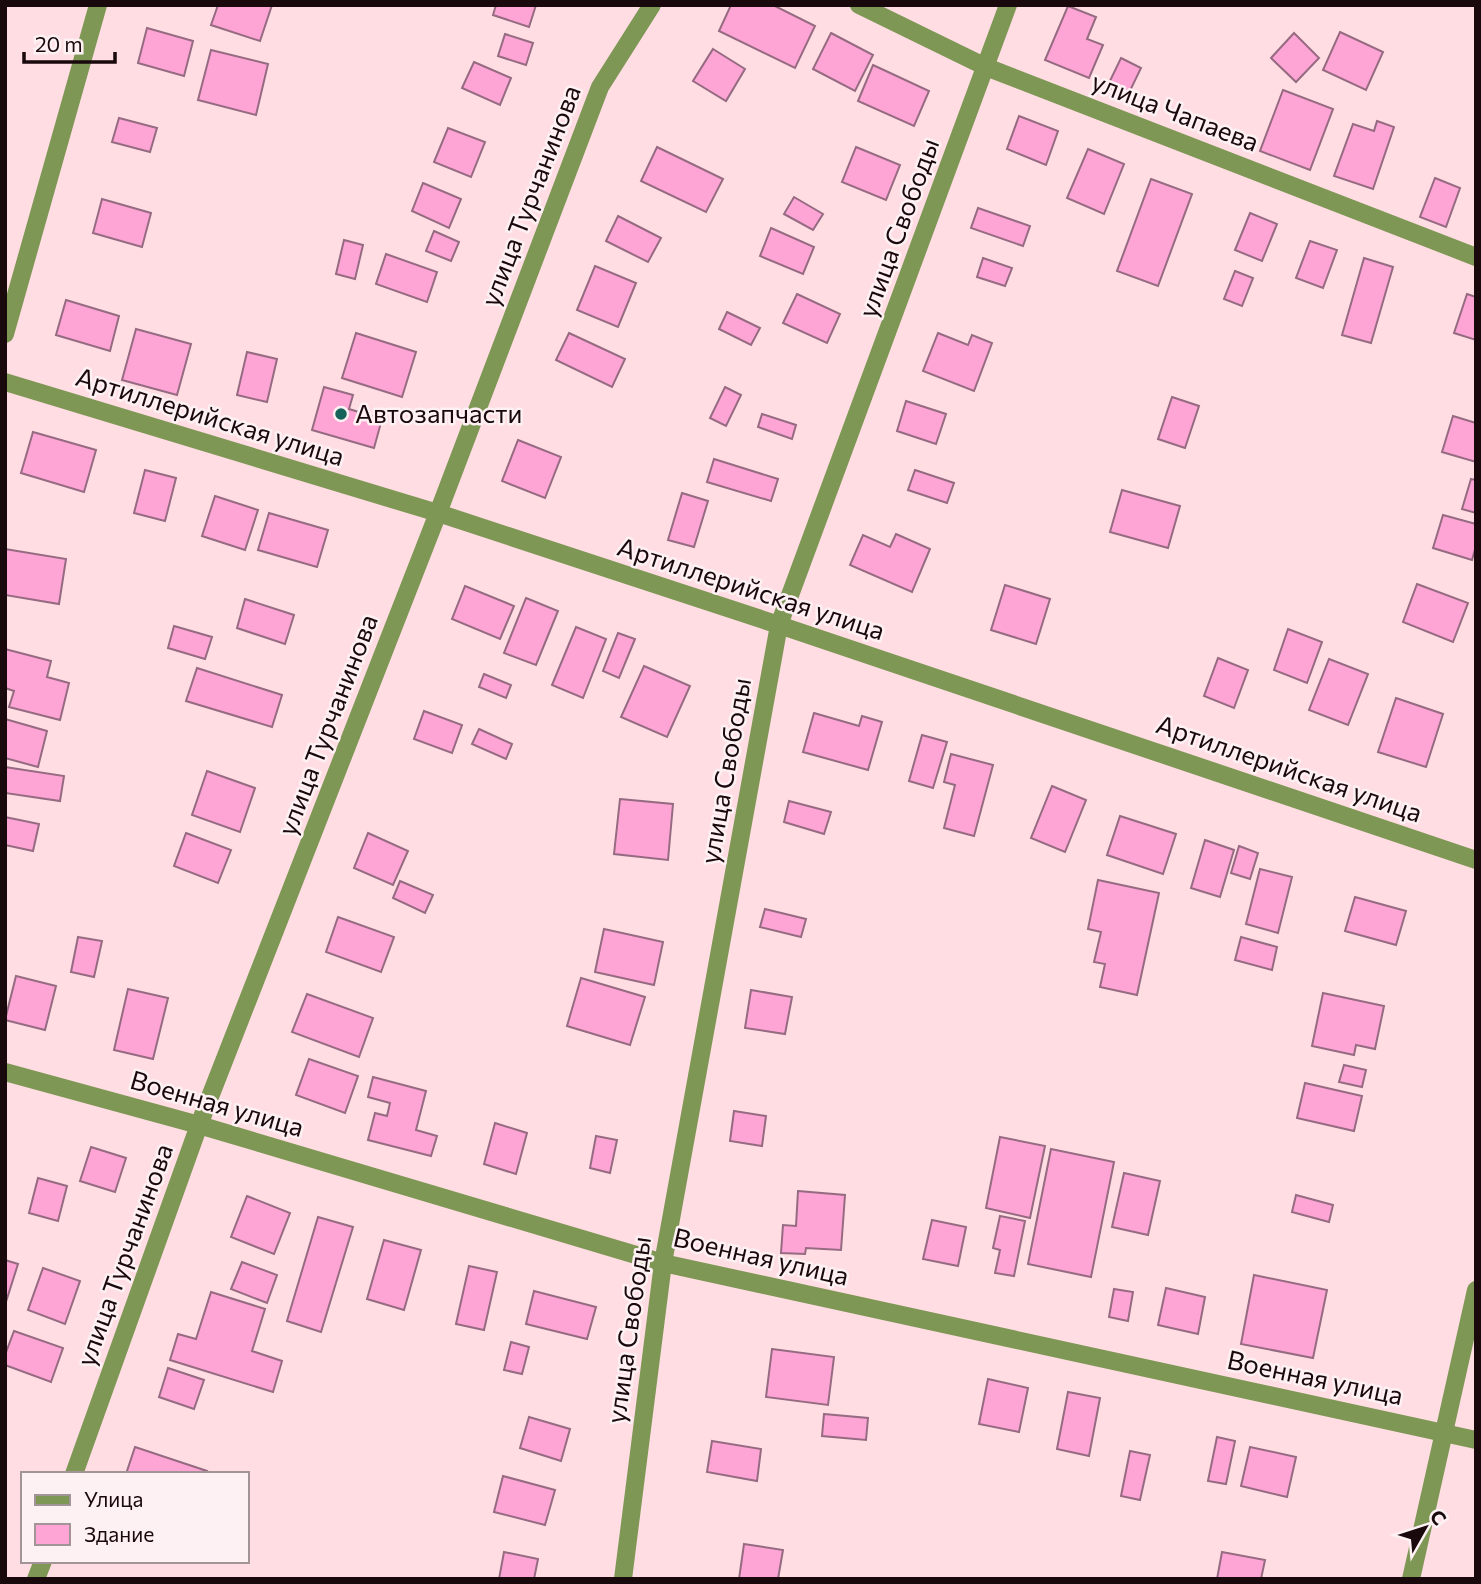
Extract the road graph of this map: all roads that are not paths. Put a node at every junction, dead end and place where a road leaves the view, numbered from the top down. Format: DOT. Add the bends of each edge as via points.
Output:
graph roads {
  1 [pos="98,5"];
  2 [pos="652,5"];
  3 [pos="859,5"];
  4 [pos="1009,5"];
  5 [pos="986,66"];
  6 [pos="1476,257"];
  7 [pos="5,334"];
  8 [pos="5,382"];
  9 [pos="438,513"];
  10 [pos="779,625"];
  11 [pos="1476,860"];
  12 [pos="5,1072"];
  13 [pos="199,1125"];
  14 [pos="663,1263"];
  15 [pos="1476,1290"];
  16 [pos="1444,1433"];
  17 [pos="1476,1440"];
  18 [pos="75,1472"];
  19 [pos="622,1579"];
  20 [pos="1411,1579"];
  1 -- 7 [label="street"];
  2 -- 9 [label="street, улица Турчанинова" via="600,87"];
  3 -- 5 [label="street, улица Чапаева"];
  4 -- 5 [label="street, улица Свободы"];
  5 -- 6 [label="street, улица Чапаева"];
  5 -- 10 [label="street, улица Свободы"];
  8 -- 9 [label="street, Артиллерийская улица"];
  9 -- 10 [label="street, Артиллерийская улица"];
  9 -- 13 [label="street, улица Турчанинова"];
  10 -- 11 [label="street, Артиллерийская улица"];
  10 -- 14 [label="street, улица Свободы"];
  12 -- 13 [label="street, Военная улица"];
  13 -- 14 [label="street, Военная улица"];
  13 -- 18 [label="street, улица Турчанинова"];
  14 -- 16 [label="street, Военная улица"];
  14 -- 19 [label="street, улица Свободы"];
  15 -- 16 [label="street"];
  16 -- 17 [label="street, Военная улица"];
  16 -- 20 [label="street"];
}
